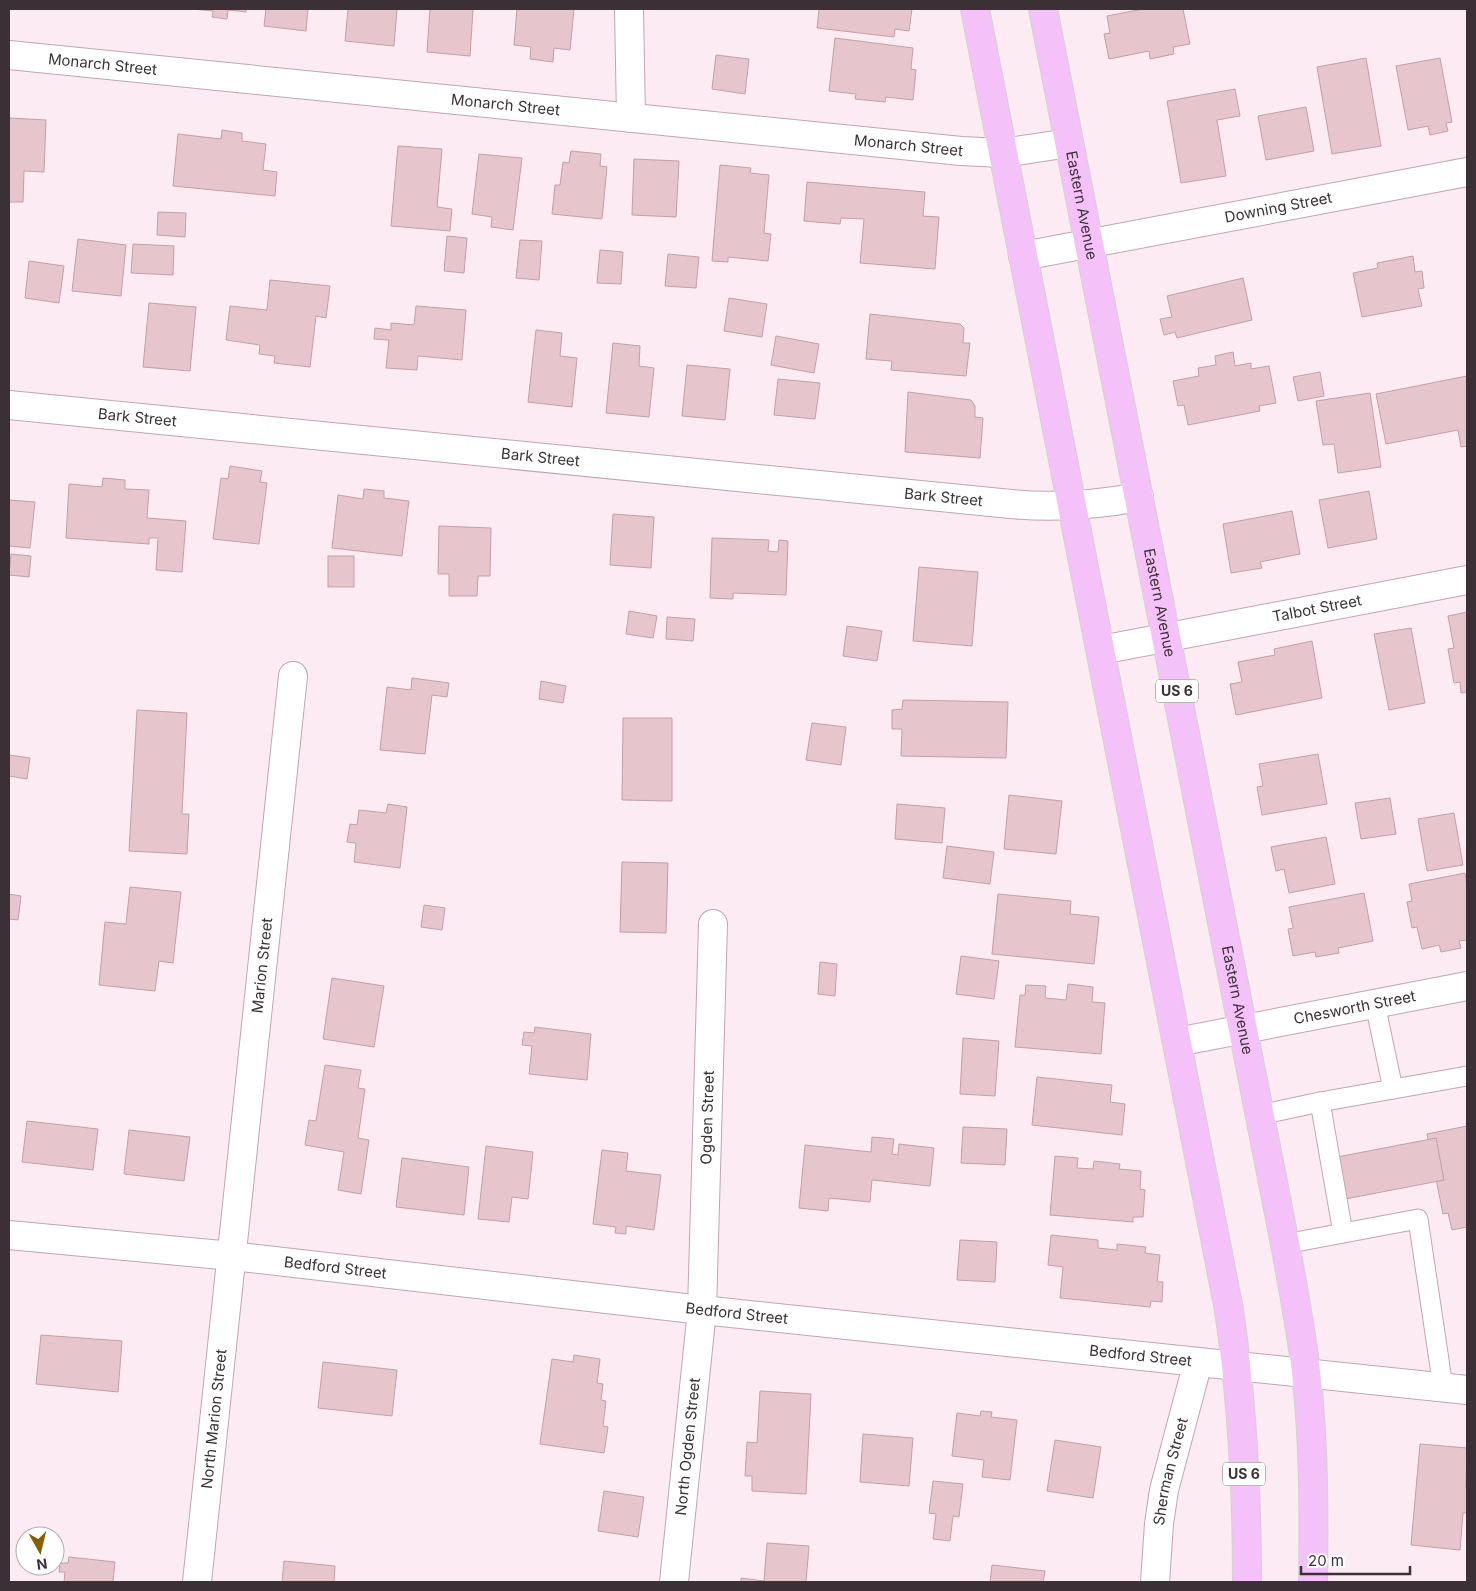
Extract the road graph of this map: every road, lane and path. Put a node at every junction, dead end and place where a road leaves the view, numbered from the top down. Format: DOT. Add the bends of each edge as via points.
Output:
graph roads {
  1 [pos="629,9"];
  2 [pos="975,9"];
  3 [pos="1043,9"];
  4 [pos="9,55"];
  5 [pos="631,118"];
  6 [pos="1069,143"];
  7 [pos="1003,153"];
  8 [pos="1467,172"];
  9 [pos="1089,244"];
  10 [pos="1023,256"];
  11 [pos="9,405"];
  12 [pos="1139,497"];
  13 [pos="1072,506"];
  14 [pos="1467,580"];
  15 [pos="1166,637"];
  16 [pos="1101,650"];
  17 [pos="293,676"];
  18 [pos="713,924"];
  19 [pos="1467,986"];
  20 [pos="1375,1004"];
  21 [pos="1243,1030"];
  22 [pos="1177,1042"];
  23 [pos="1467,1076"];
  24 [pos="1393,1089"];
  25 [pos="1320,1102"];
  26 [pos="1260,1115"];
  27 [pos="1343,1234"];
  28 [pos="9,1235"];
  29 [pos="1285,1244"];
  30 [pos="232,1256"];
  31 [pos="702,1310"];
  32 [pos="1198,1362"];
  33 [pos="1237,1366"];
  34 [pos="1306,1374"];
  35 [pos="1455,1389"];
  36 [pos="198,1582"];
  37 [pos="674,1582"];
  38 [pos="1155,1582"];
  39 [pos="1246,1582"];
  40 [pos="1312,1582"];
  1 -- 5 [label="street"];
  2 -- 7 [label="main road, US 6"];
  3 -- 6 [label="main road, Eastern Avenue / US 6"];
  4 -- 5 [label="street, Monarch Street"];
  5 -- 7 [label="street, Monarch Street"];
  6 -- 7 [label="street, Monarch Street"];
  6 -- 9 [label="main road, Eastern Avenue / US 6"];
  7 -- 10 [label="main road, US 6"];
  8 -- 9 [label="street, Downing Street"];
  9 -- 10 [label="street, Downing Street"];
  9 -- 12 [label="main road, Eastern Avenue / US 6"];
  10 -- 13 [label="main road, US 6"];
  11 -- 13 [label="street, Bark Street" via="1010,504"];
  12 -- 13 [label="street, Bark Street"];
  12 -- 15 [label="main road, Eastern Avenue / US 6"];
  13 -- 16 [label="main road, US 6"];
  14 -- 15 [label="street, Talbot Street"];
  15 -- 16 [label="street, Talbot Street"];
  15 -- 21 [label="main road, Eastern Avenue / US 6"];
  16 -- 22 [label="main road, US 6"];
  17 -- 30 [label="street, Marion Street"];
  18 -- 31 [label="street, Ogden Street"];
  19 -- 20 [label="street, Chesworth Street"];
  20 -- 21 [label="street, Chesworth Street"];
  20 -- 24 [label="lane"];
  21 -- 22 [label="street, Chesworth Street"];
  21 -- 26 [label="main road, Eastern Avenue / US 6"];
  22 -- 33 [label="main road, US 6"];
  23 -- 24 [label="lane"];
  24 -- 25 [label="lane"];
  25 -- 26 [label="lane"];
  25 -- 27 [label="lane"];
  26 -- 29 [label="main road, Eastern Avenue / US 6"];
  27 -- 29 [label="lane"];
  27 -- 35 [label="lane" via="1418,1219"];
  28 -- 30 [label="street, Bedford Street"];
  29 -- 34 [label="main road, Eastern Avenue / US 6"];
  30 -- 31 [label="street, Bedford Street"];
  30 -- 36 [label="street, North Marion Street"];
  31 -- 32 [label="street, Bedford Street"];
  31 -- 37 [label="street, North Ogden Street"];
  32 -- 33 [label="street, Bedford Street"];
  32 -- 38 [label="street, Sherman Street" via="1164,1490"];
  33 -- 34 [label="street, Bedford Street"];
  33 -- 39 [label="main road, US 6" via="1245,1489"];
  34 -- 35 [label="street, Bedford Street"];
  34 -- 40 [label="main road, US 6"];
}
